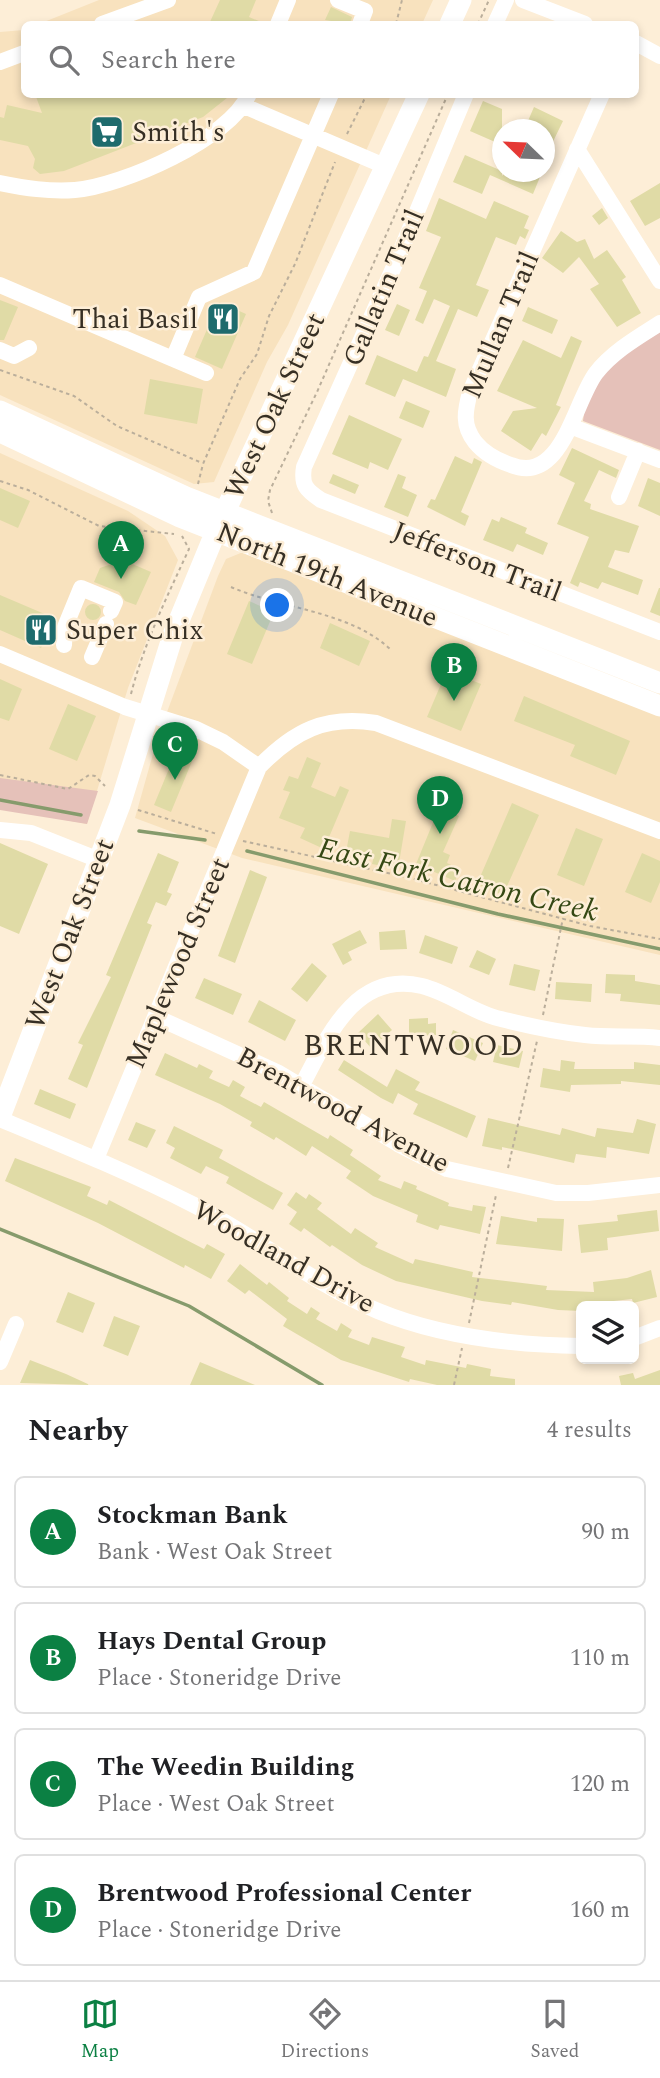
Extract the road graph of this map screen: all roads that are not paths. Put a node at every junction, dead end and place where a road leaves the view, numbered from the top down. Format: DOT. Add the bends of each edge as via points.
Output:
graph roads {
  1 [pos="168,0"];
  2 [pos="288,0"];
  3 [pos="338,0"];
  4 [pos="461,0"];
  5 [pos="506,0"];
  6 [pos="523,0"];
  7 [pos="110,21"];
  8 [pos="279,21"];
  9 [pos="360,21"];
  10 [pos="451,21"];
  11 [pos="496,21"];
  12 [pos="577,21"];
  13 [pos="639,45"];
  14 [pos="21,54"];
  15 [pos="660,56"];
  16 [pos="0,62"];
  17 [pos="329,98"];
  18 [pos="417,98"];
  19 [pos="464,98"];
  20 [pos="600,98"];
  21 [pos="246,100"];
  22 [pos="314,136"];
  23 [pos="577,149"];
  24 [pos="387,167"];
  25 [pos="0,183"];
  26 [pos="660,281"];
  27 [pos="0,285"];
  28 [pos="660,323"];
  29 [pos="29,348"];
  30 [pos="0,350"];
  31 [pos="173,359"];
  32 [pos="206,373"];
  33 [pos="0,411"];
  34 [pos="570,426"];
  35 [pos="0,432"];
  36 [pos="638,451"];
  37 [pos="660,460"];
  38 [pos="302,480"];
  39 [pos="619,497"];
  40 [pos="226,511"];
  41 [pos="216,531"];
  42 [pos="660,632"];
  43 [pos="64,645"];
  44 [pos="0,654"];
  45 [pos="92,657"];
  46 [pos="660,683"];
  47 [pos="660,706"];
  48 [pos="148,715"];
  49 [pos="259,767"];
  50 [pos="0,830"];
  51 [pos="660,831"];
  52 [pos="99,860"];
  53 [pos="156,1017"];
  54 [pos="660,1038"];
  55 [pos="302,1086"];
  56 [pos="1,1114"];
  57 [pos="96,1158"];
  58 [pos="660,1185"];
  59 [pos="16,1324"];
  60 [pos="660,1328"];
  61 [pos="639,1336"];
  62 [pos="576,1346"];
  63 [pos="0,1362"];
  1 -- 7 [label="street"];
  2 -- 8 [label="street"];
  3 -- 9 [label="street" via="365,11"];
  4 -- 10 [label="main road"];
  5 -- 11 [label="street"];
  6 -- 12 [label="street"];
  13 -- 15 [label="street"];
  14 -- 16 [label="street"];
  17 -- 22 [label="street"];
  18 -- 24 [label="main road, West Oak Street"];
  19 -- 38 [label="street, Gallatin Trail"];
  20 -- 23 [label="street, Mullan Trail"];
  21 -- 22 [label="street"];
  21 -- 25 [label="street" via="214,135 111,183 76,190"];
  22 -- 24 [label="street"];
  22 -- 31 [label="street" via="254,272 199,297"];
  23 -- 26 [label="street"];
  23 -- 34 [label="street, Mullan Trail" via="464,414 466,428 480,447 524,470 541,466 554,454"];
  24 -- 40 [label="main road, West Oak Street"];
  27 -- 31 [label="street"];
  28 -- 34 [label="street" via="598,370"];
  29 -- 30 [label="street" via="13,356"];
  31 -- 32 [label="street"];
  33 -- 40 [label="main road, North 19th Avenue"];
  34 -- 36 [label="street"];
  35 -- 41 [label="main road, North 19th Avenue"];
  36 -- 37 [label="street"];
  36 -- 39 [label="street"];
  38 -- 42 [label="street, Jefferson Trail" via="307,490 332,504"];
  40 -- 41 [label="main road, West Oak Street"];
  40 -- 46 [label="main road, North 19th Avenue"];
  41 -- 47 [label="main road, North 19th Avenue"];
  41 -- 48 [label="main road, West Oak Street" via="173,635"];
  43 -- 45 [label="street" via="65,627 81,588 115,602"];
  44 -- 48 [label="street"];
  48 -- 49 [label="street" via="196,729"];
  48 -- 52 [label="main road, West Oak Street"];
  49 -- 51 [label="street" via="284,741 327,722 369,721"];
  49 -- 53 [label="street, Maplewood Street"];
  50 -- 52 [label="street" via="31,833"];
  52 -- 56 [label="main road, West Oak Street"];
  53 -- 55 [label="street, Brentwood Avenue"];
  53 -- 57 [label="street, Maplewood Street"];
  54 -- 55 [label="street" via="540,1028 485,1014 422,986 381,988 358,1000 338,1019"];
  55 -- 58 [label="street, Brentwood Avenue" via="447,1169 556,1193"];
  56 -- 57 [label="street, Woodland Drive"];
  57 -- 62 [label="street, Woodland Drive" via="195,1206 379,1311 430,1328 532,1345"];
  59 -- 63 [label="street"];
  60 -- 61 [label="street"];
}
